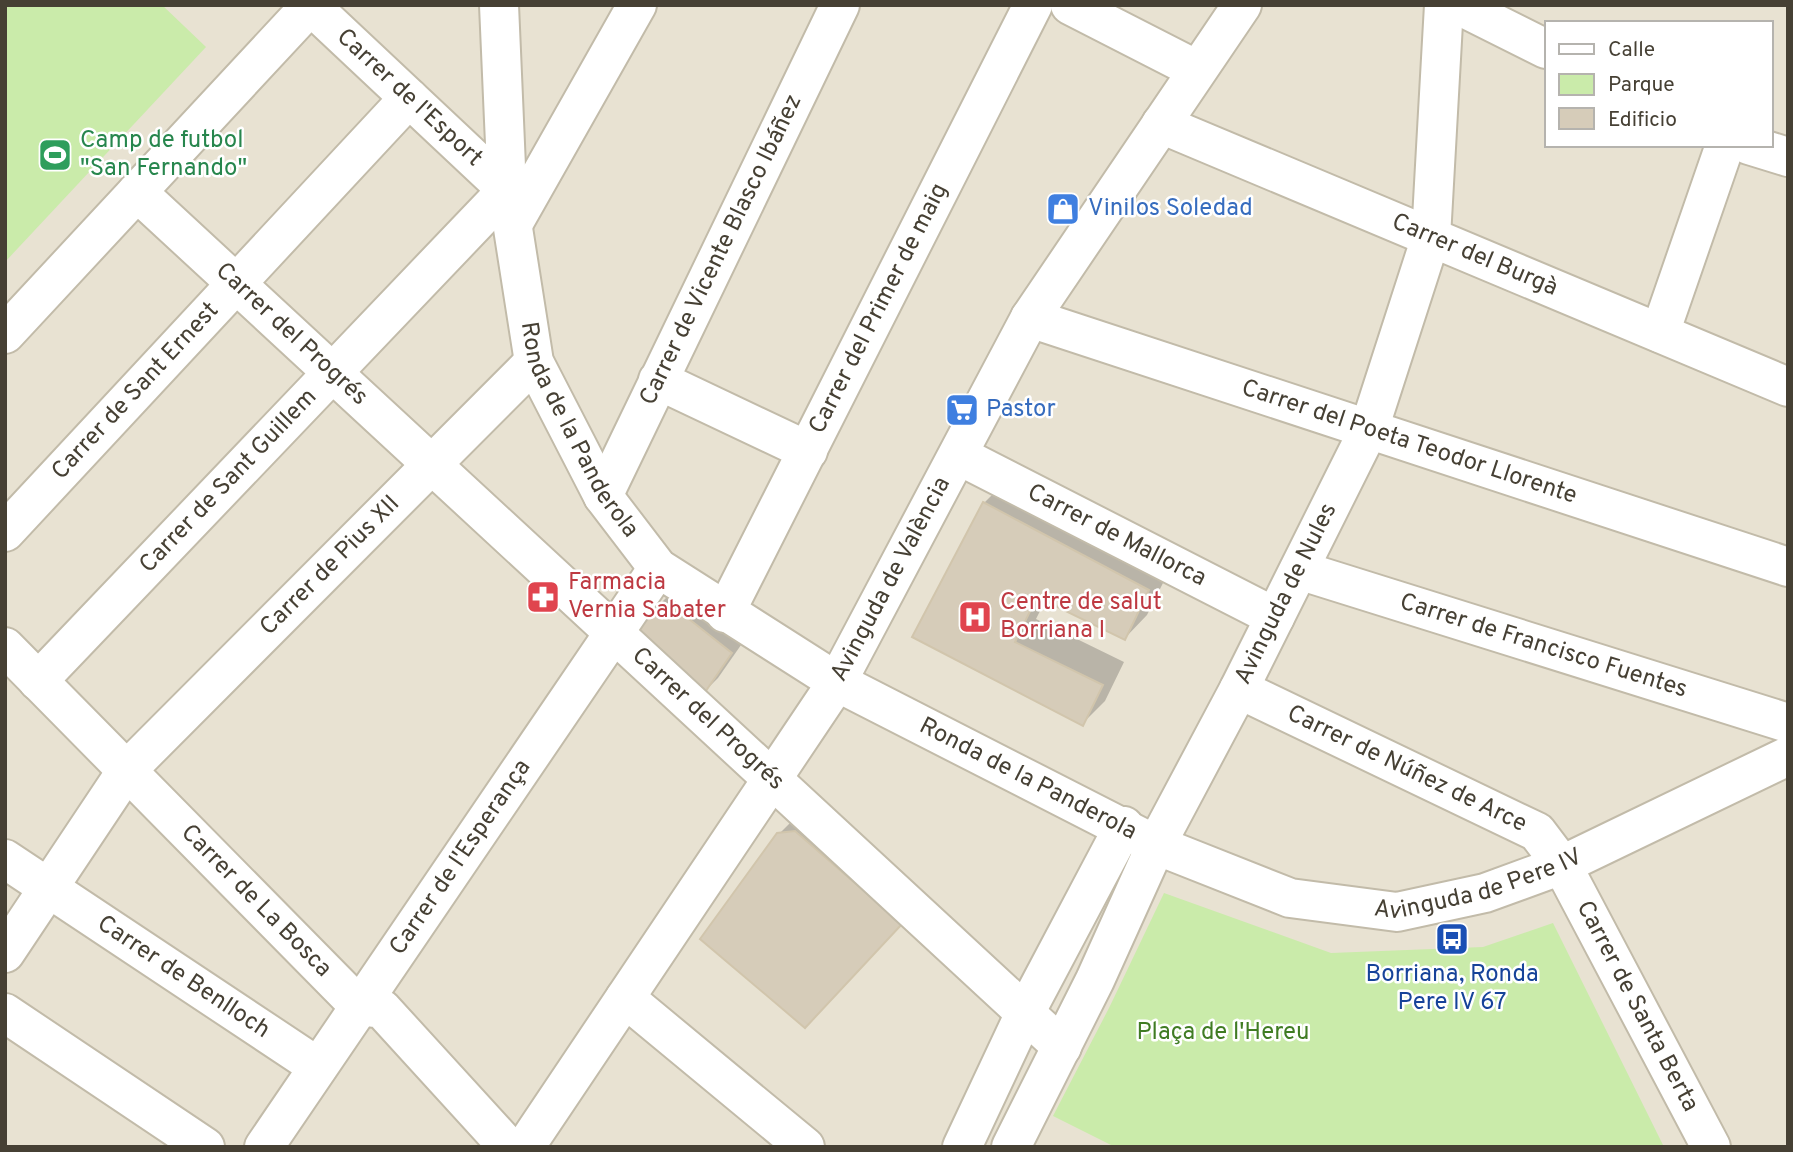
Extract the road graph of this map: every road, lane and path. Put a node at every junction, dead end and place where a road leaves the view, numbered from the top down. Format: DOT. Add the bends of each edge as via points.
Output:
graph roads {
  1 [pos="499,5"];
  2 [pos="840,5"];
  3 [pos="1033,5"];
  4 [pos="1070,5"];
  5 [pos="1242,5"];
  6 [pos="1444,5"];
  7 [pos="1458,5"];
  8 [pos="310,6"];
  9 [pos="626,9"];
  10 [pos="1545,48"];
  11 [pos="1197,70"];
  12 [pos="409,98"];
  13 [pos="1161,124"];
  14 [pos="1724,147"];
  15 [pos="1756,147"];
  16 [pos="1788,157"];
  17 [pos="137,192"];
  18 [pos="510,207"];
  19 [pos="1431,237"];
  20 [pos="236,284"];
  21 [pos="1030,318"];
  22 [pos="1660,333"];
  23 [pos="5,334"];
  24 [pos="534,362"];
  25 [pos="333,373"];
  26 [pos="658,380"];
  27 [pos="1788,387"];
  28 [pos="1369,429"];
  29 [pos="808,451"];
  30 [pos="958,455"];
  31 [pos="431,464"];
  32 [pos="603,496"];
  33 [pos="5,531"];
  34 [pos="1788,567"];
  35 [pos="658,568"];
  36 [pos="1299,570"];
  37 [pos="725,613"];
  38 [pos="1275,617"];
  39 [pos="614,633"];
  40 [pos="5,647"];
  41 [pos="38,681"];
  42 [pos="837,682"];
  43 [pos="1239,689"];
  44 [pos="1788,723"];
  45 [pos="1788,756"];
  46 [pos="127,770"];
  47 [pos="772,779"];
  48 [pos="1140,836"];
  49 [pos="5,859"];
  50 [pos="1562,865"];
  51 [pos="48,888"];
  52 [pos="5,953"];
  53 [pos="625,998"];
  54 [pos="359,1006"];
  55 [pos="5,1013"];
  56 [pos="1026,1013"];
  57 [pos="1062,1047"];
  58 [pos="318,1067"];
  59 [pos="1013,1146"];
  60 [pos="205,1147"];
  61 [pos="264,1147"];
  62 [pos="508,1147"];
  63 [pos="525,1147"];
  64 [pos="805,1147"];
  65 [pos="962,1147"];
  66 [pos="1710,1147"];
  1 -- 18 [label="street, Ronda de la Panderola"];
  2 -- 26 [label="street, Carrer de Vicente Blasco Ibáñez"];
  3 -- 29 [label="street, Carrer del Primer de maig"];
  4 -- 11 [label="street"];
  5 -- 11 [label="street, Avinguda de València"];
  6 -- 19 [label="street, Avinguda de Nules"];
  7 -- 10 [label="street"];
  8 -- 12 [label="street, Carrer de l'Esport"];
  8 -- 17 [label="street"];
  9 -- 18 [label="street, Carrer de Sant Guillem"];
  11 -- 13 [label="street, Avinguda de València"];
  12 -- 18 [label="street, Carrer de l'Esport"];
  12 -- 20 [label="street, Carrer de Sant Ernest"];
  13 -- 19 [label="street, Carrer del Burgà"];
  13 -- 21 [label="street, Avinguda de València"];
  14 -- 22 [label="street"];
  15 -- 16 [label="street"];
  17 -- 20 [label="street, Carrer del Progrés"];
  17 -- 23 [label="street"];
  18 -- 24 [label="street, Ronda de la Panderola"];
  18 -- 25 [label="street, Carrer de Sant Guillem"];
  19 -- 22 [label="street, Carrer del Burgà"];
  19 -- 28 [label="street, Avinguda de Nules"];
  20 -- 25 [label="street, Carrer del Progrés"];
  20 -- 33 [label="street, Carrer de Sant Ernest"];
  21 -- 28 [label="street, Carrer del Poeta Teodor Llorente"];
  21 -- 30 [label="street, Avinguda de València"];
  22 -- 27 [label="street, Carrer del Burgà"];
  24 -- 31 [label="street, Carrer de Pius XII"];
  24 -- 32 [label="street, Ronda de la Panderola"];
  25 -- 31 [label="street, Carrer del Progrés"];
  25 -- 41 [label="street, Carrer de Sant Guillem"];
  26 -- 29 [label="street"];
  26 -- 32 [label="street, Carrer de Vicente Blasco Ibáñez"];
  28 -- 34 [label="street, Carrer del Poeta Teodor Llorente"];
  28 -- 36 [label="street, Avinguda de Nules"];
  29 -- 37 [label="street, Carrer del Primer de maig"];
  30 -- 38 [label="street, Carrer de Mallorca"];
  30 -- 42 [label="street, Avinguda de València"];
  31 -- 39 [label="street, Carrer del Progrés"];
  31 -- 46 [label="street, Carrer de Pius XII"];
  32 -- 35 [label="street, Ronda de la Panderola"];
  35 -- 37 [label="street, Ronda de la Panderola"];
  35 -- 39 [label="street, Carrer de l'Esperança"];
  36 -- 38 [label="street, Avinguda de Nules"];
  36 -- 44 [label="street, Carrer de Francisco Fuentes"];
  37 -- 42 [label="street, Ronda de la Panderola"];
  38 -- 43 [label="street, Avinguda de Nules"];
  39 -- 47 [label="street, Carrer del Progrés"];
  39 -- 54 [label="street, Carrer de l'Esperança"];
  40 -- 41 [label="street, Carrer de La Bosca"];
  41 -- 46 [label="street, Carrer de La Bosca"];
  42 -- 47 [label="street, Avinguda de València"];
  42 -- 48 [label="street, Ronda de la Panderola"];
  43 -- 48 [label="street, Avinguda de Nules"];
  43 -- 50 [label="street, Carrer de Núñez de Arce" via="1537,832"];
  45 -- 50 [label="street, Avinguda de Pere IV"];
  46 -- 51 [label="street, Carrer de Pius XII"];
  46 -- 54 [label="street, Carrer de La Bosca"];
  47 -- 53 [label="street, Avinguda de València"];
  47 -- 56 [label="street, Carrer del Progrés"];
  48 -- 50 [label="street, Avinguda de Pere IV" via="1290,898 1397,912 1485,892"];
  48 -- 56 [label="street, Avinguda de Nules"];
  48 -- 57 [label="street, Avinguda de Nules"];
  49 -- 51 [label="street, Carrer de Benlloch"];
  50 -- 66 [label="street, Carrer de Santa Berta"];
  51 -- 52 [label="street, Carrer de Pius XII"];
  51 -- 58 [label="street, Carrer de Benlloch"];
  53 -- 63 [label="street, Avinguda de València"];
  53 -- 64 [label="street"];
  54 -- 58 [label="street, Carrer de l'Esperança"];
  54 -- 62 [label="street, Carrer de La Bosca" via="382,1009"];
  55 -- 60 [label="street"];
  56 -- 57 [label="street, Carrer del Progrés"];
  56 -- 65 [label="street, Avinguda de Nules"];
  57 -- 59 [label="street, Avinguda de Nules"];
  58 -- 61 [label="street, Carrer de l'Esperança"];
}
